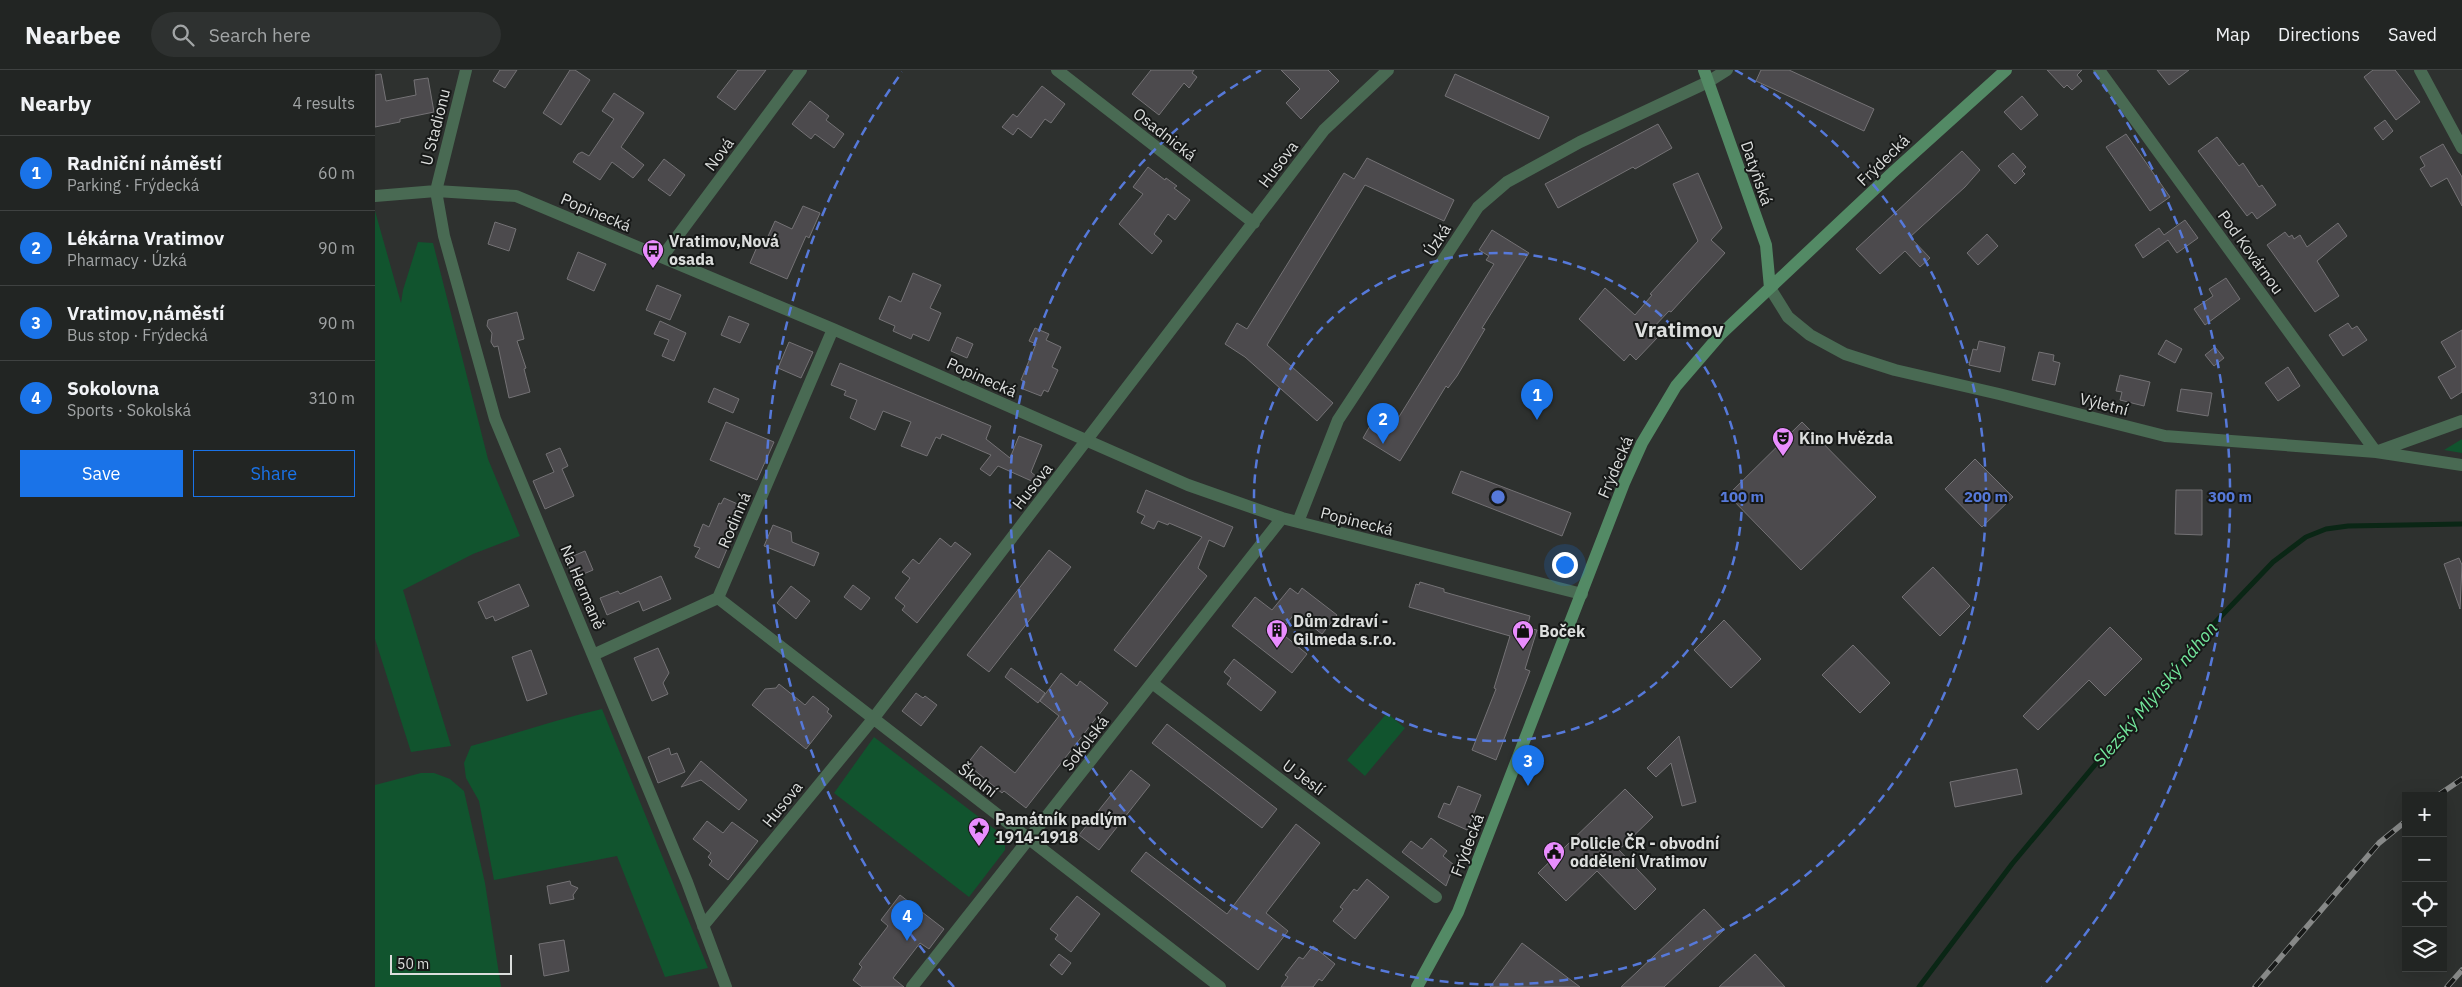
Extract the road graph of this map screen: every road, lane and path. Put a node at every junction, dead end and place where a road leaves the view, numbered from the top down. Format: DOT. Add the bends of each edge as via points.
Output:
graph roads {
  1 [pos="466,70"];
  2 [pos="801,70"];
  3 [pos="1057,70"];
  4 [pos="1389,70"];
  5 [pos="1727,70"];
  6 [pos="2006,70"];
  7 [pos="2099,70"];
  8 [pos="2421,70"];
  9 [pos="1706,76"];
  10 [pos="2462,148"];
  11 [pos="436,191"];
  12 [pos="375,196"];
  13 [pos="1254,223"];
  14 [pos="662,257"];
  15 [pos="1771,288"];
  16 [pos="833,329"];
  17 [pos="2462,421"];
  18 [pos="1088,441"];
  19 [pos="2376,452"];
  20 [pos="2462,465"];
  21 [pos="1282,518"];
  22 [pos="1298,522"];
  23 [pos="1582,594"];
  24 [pos="718,598"];
  25 [pos="593,654"];
  26 [pos="1152,684"];
  27 [pos="873,718"];
  28 [pos="1029,841"];
  29 [pos="1436,897"];
  30 [pos="703,926"];
  31 [pos="726,987"];
  32 [pos="912,987"];
  33 [pos="1220,987"];
  34 [pos="1417,987"];
  1 -- 11 [label="street, U Stadionu"];
  2 -- 14 [label="street, Nová"];
  3 -- 13 [label="street, Osadnická"];
  4 -- 13 [label="street, Husova" via="1324,130"];
  5 -- 9 [label="street, Úzká"];
  6 -- 15 [label="main road, Frýdecká"];
  7 -- 19 [label="street, Pod Kovárnou"];
  8 -- 10 [label="street"];
  9 -- 15 [label="main road, Datyňská" via="1765,245"];
  9 -- 22 [label="street, Úzká" via="1507,182 1478,207 1338,420"];
  11 -- 12 [label="street, Popinecká"];
  11 -- 14 [label="street, Popinecká" via="516,196"];
  11 -- 25 [label="street, Na Hermaně" via="444,236 495,420"];
  13 -- 18 [label="street, Husova"];
  14 -- 16 [label="street, Popinecká"];
  15 -- 19 [label="street, Výletní" via="1788,317 1810,335 1845,354 1895,370 2165,436"];
  15 -- 23 [label="main road, Frýdecká" via="1720,335 1676,386 1642,443"];
  16 -- 18 [label="street, Popinecká"];
  16 -- 24 [label="street, Rodinná"];
  17 -- 19 [label="street"];
  18 -- 21 [label="street, Popinecká" via="1188,486"];
  18 -- 27 [label="street, Husova"];
  19 -- 20 [label="street, Výletní"];
  21 -- 22 [label="street, Popinecká"];
  21 -- 26 [label="street, Sokolská"];
  22 -- 23 [label="street, Popinecká"];
  23 -- 34 [label="main road, Frýdecká" via="1458,912"];
  24 -- 25 [label="street"];
  24 -- 27 [label="street, Školní"];
  25 -- 30 [label="street, Na Hermaně"];
  26 -- 28 [label="street, Sokolská"];
  26 -- 29 [label="street, U Jeslí"];
  27 -- 28 [label="street, Školní"];
  27 -- 30 [label="street, Husova"];
  28 -- 32 [label="street, Sokolská"];
  28 -- 33 [label="street, Školní"];
  30 -- 31 [label="street, Na Hermaně"];
}
